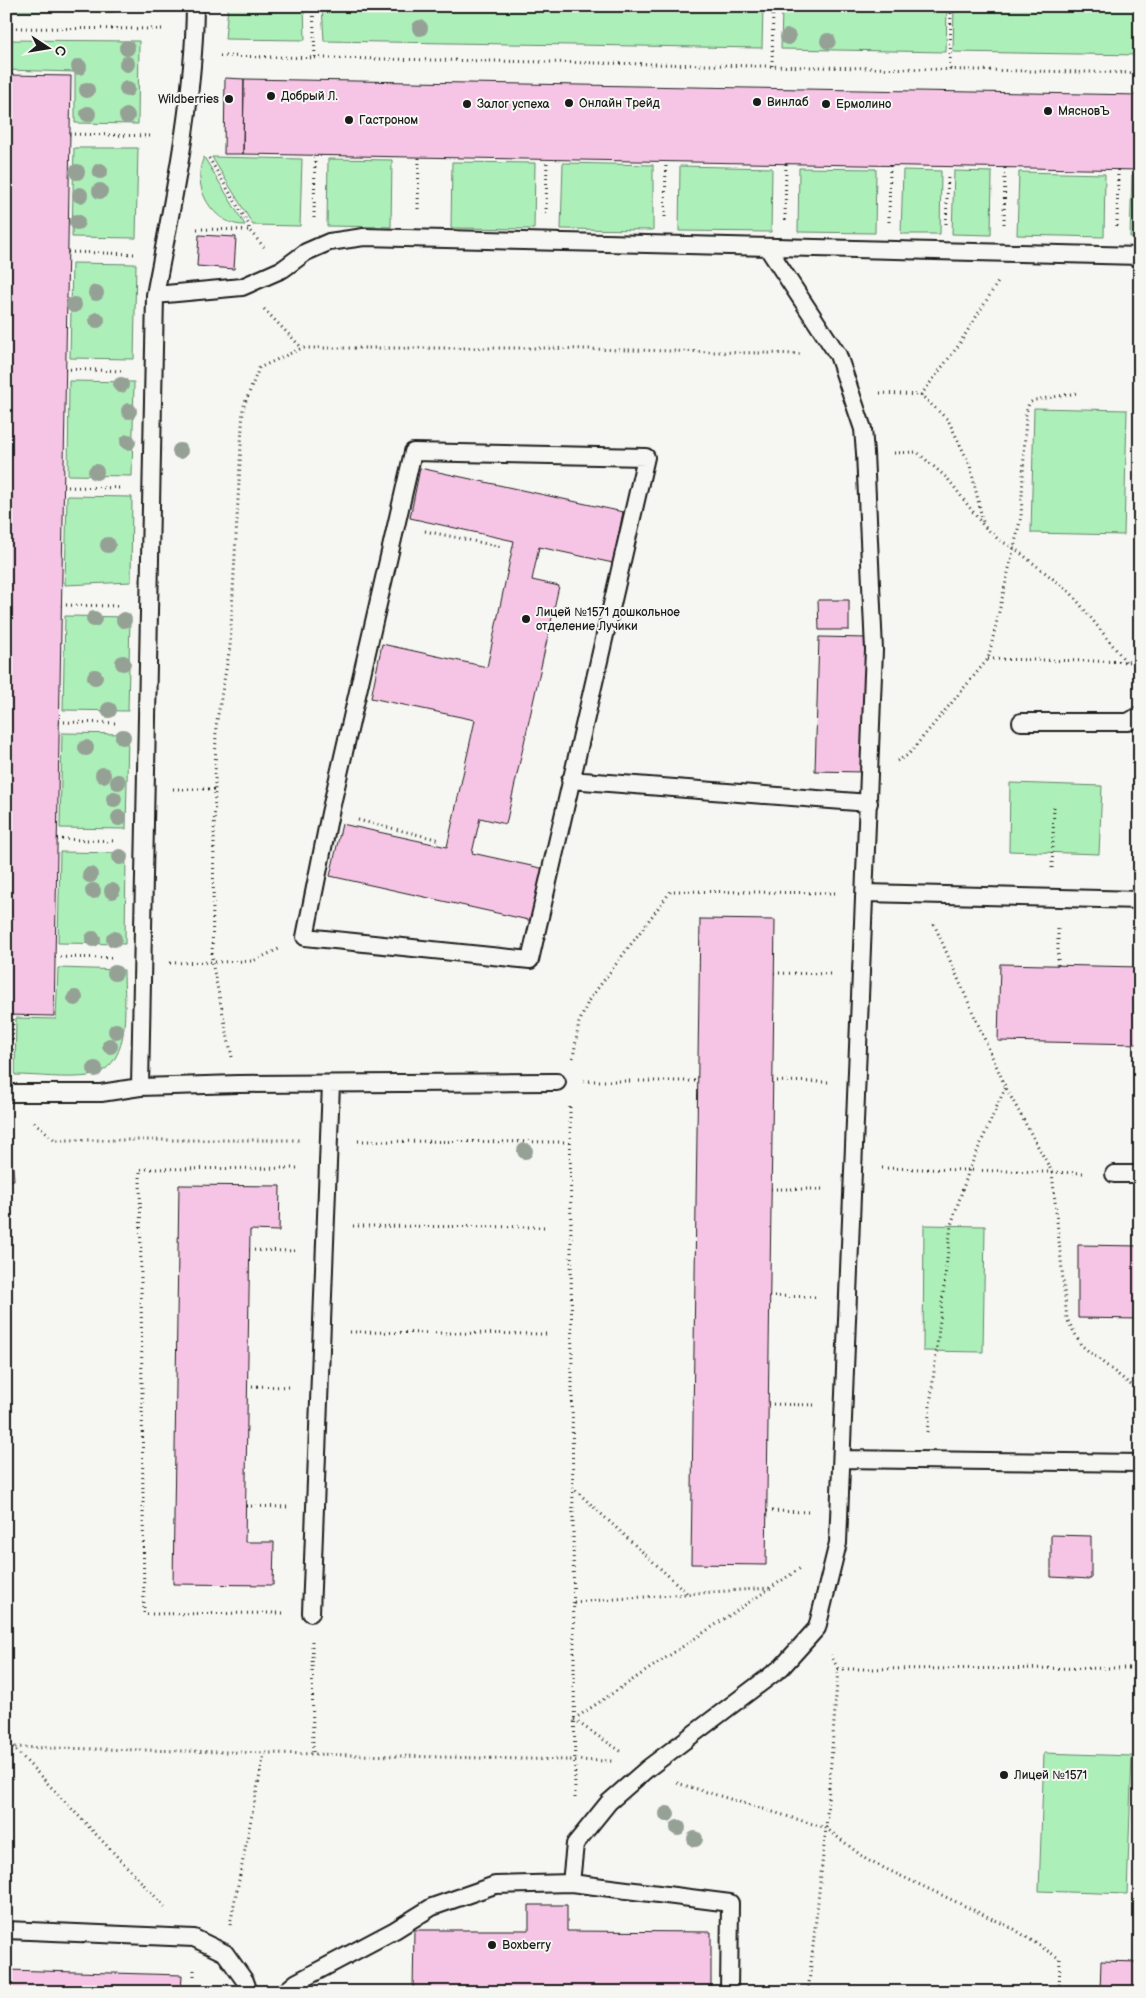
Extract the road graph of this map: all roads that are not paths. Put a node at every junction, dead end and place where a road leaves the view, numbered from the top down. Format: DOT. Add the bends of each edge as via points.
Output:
graph roads {
  1 [pos="195,6"];
  2 [pos="767,247"];
  3 [pos="1140,256"];
  4 [pos="155,295"];
  5 [pos="1140,715"];
  6 [pos="1021,722"];
  7 [pos="570,780"];
  8 [pos="869,803"];
  9 [pos="866,893"];
  10 [pos="1140,900"];
  11 [pos="557,1082"];
  12 [pos="331,1084"];
  13 [pos="140,1087"];
  14 [pos="9,1094"];
  15 [pos="1114,1174"];
  16 [pos="1140,1174"];
  17 [pos="842,1459"];
  18 [pos="1140,1463"];
  19 [pos="312,1612"];
  20 [pos="571,1883"];
  21 [pos="6,1930"];
  22 [pos="296,1988"];
  23 [pos="249,1992"];
  24 [pos="729,1992"];
  1 -- 4 [label="lane" via="194,56"];
  2 -- 3 [label="lane"];
  2 -- 4 [label="lane" via="364,237 329,242 283,269 242,287"];
  2 -- 8 [label="lane" via="838,355 863,428 874,650"];
  4 -- 13 [label="lane"];
  5 -- 6 [label="lane" via="1128,722"];
  7 -- 7 [label="lane" via="646,457 413,452 330,813 305,937 530,960"];
  7 -- 8 [label="lane"];
  8 -- 9 [label="lane"];
  9 -- 10 [label="lane"];
  9 -- 17 [label="lane"];
  11 -- 12 [label="lane"];
  12 -- 13 [label="lane"];
  12 -- 19 [label="lane"];
  13 -- 14 [label="lane" via="101,1093"];
  15 -- 16 [label="lane"];
  17 -- 18 [label="lane"];
  17 -- 20 [label="lane" via="838,1543 817,1628 782,1667 641,1765 575,1844"];
  20 -- 22 [label="lane" via="495,1885 441,1904"];
  20 -- 24 [label="lane" via="730,1903"];
  21 -- 23 [label="lane" via="194,1938 225,1953"];
}
